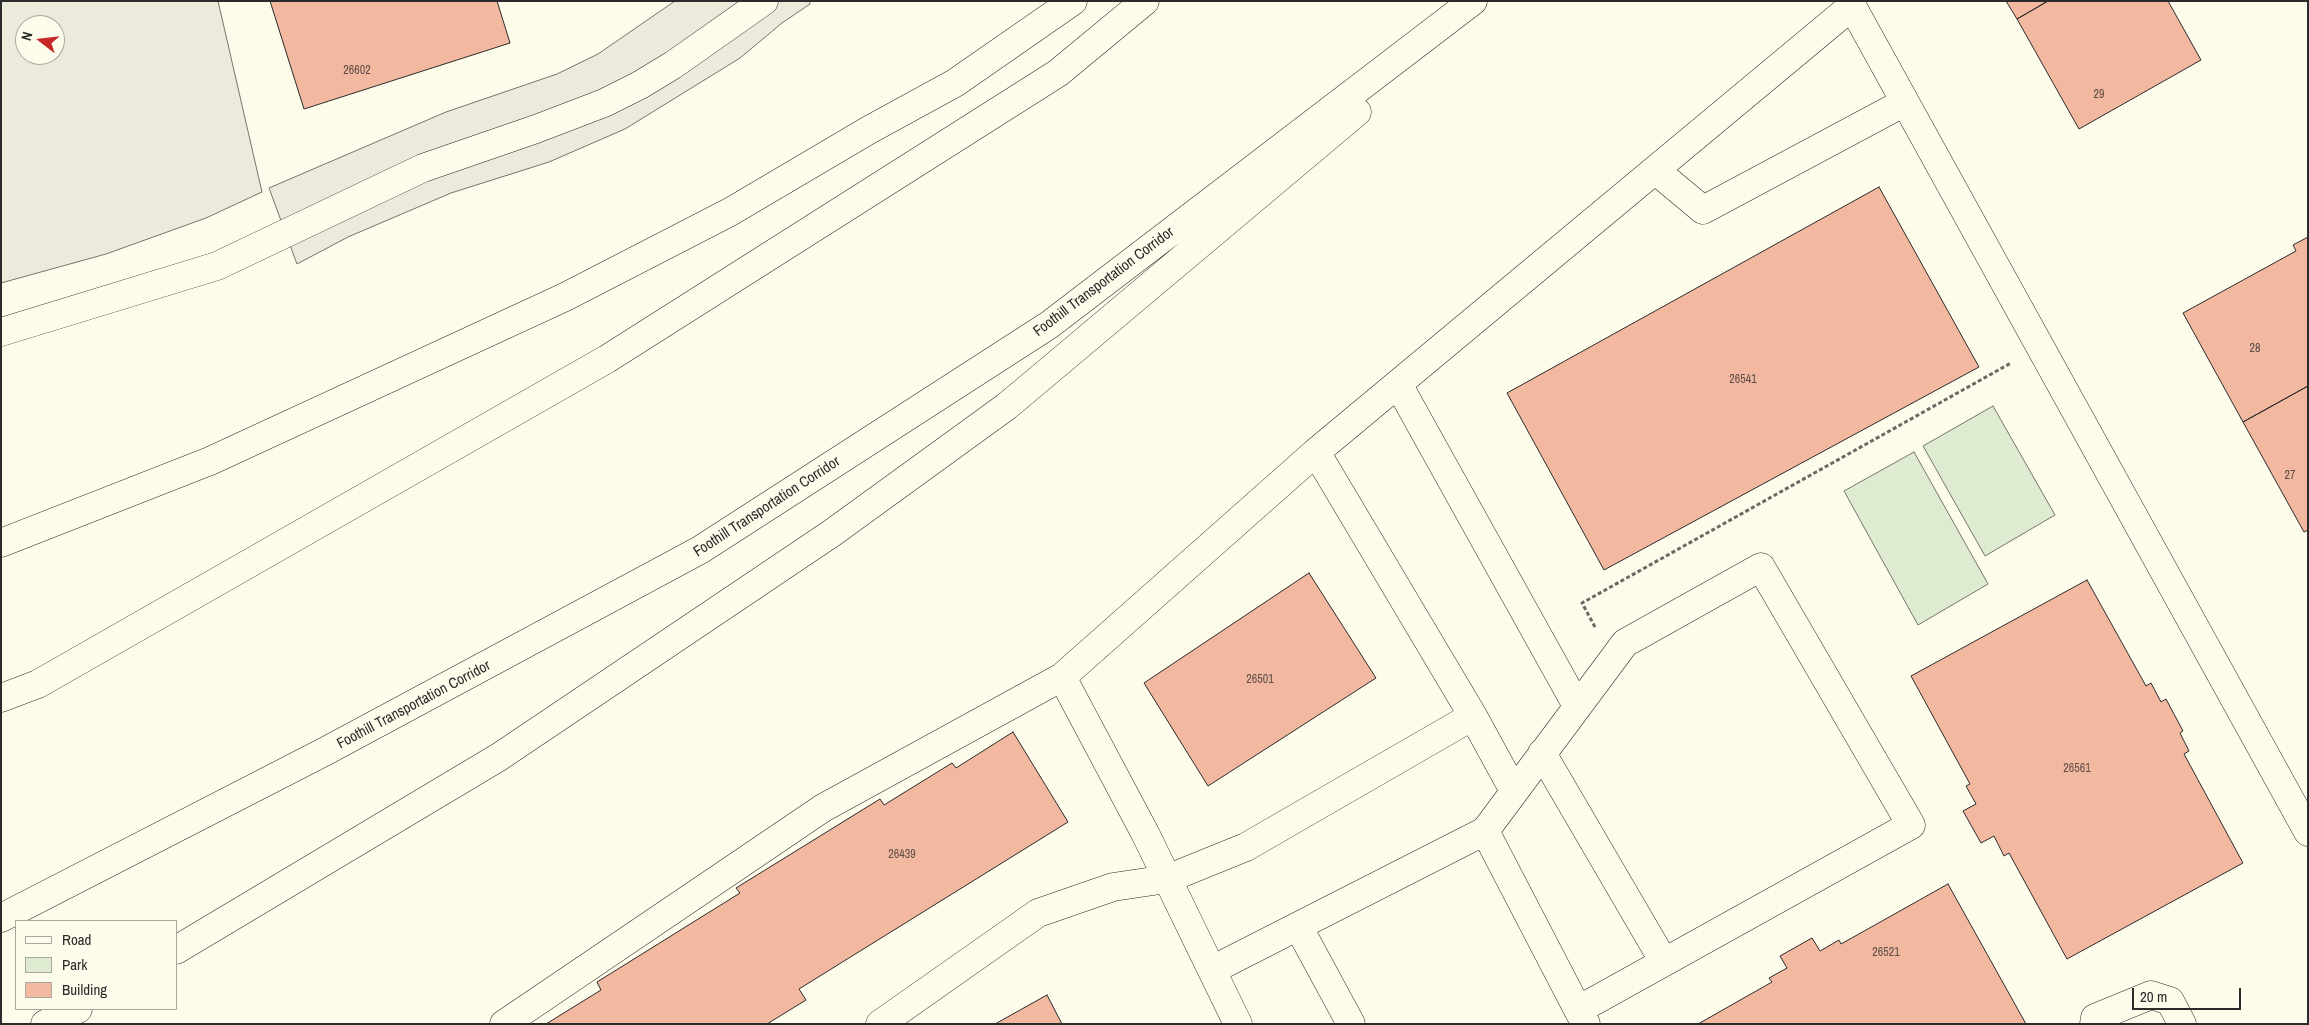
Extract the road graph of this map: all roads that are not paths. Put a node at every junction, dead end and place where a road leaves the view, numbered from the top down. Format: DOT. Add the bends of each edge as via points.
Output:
graph roads {
  1 [pos="764,1"];
  2 [pos="1073,1"];
  3 [pos="1145,1"];
  4 [pos="1473,1"];
  5 [pos="1489,1"];
  6 [pos="1904,102"];
  7 [pos="1656,170"];
  8 [pos="1,332"];
  9 [pos="1398,384"];
  10 [pos="1316,452"];
  11 [pos="1,543"];
  12 [pos="1062,677"];
  13 [pos="1,698"];
  14 [pos="1577,706"];
  15 [pos="1473,716"];
  16 [pos="1542,753"];
  17 [pos="1514,791"];
  18 [pos="1485,830"];
  19 [pos="2308,832"];
  20 [pos="1167,880"];
  21 [pos="1,918"];
  22 [pos="1298,926"];
  23 [pos="178,949"];
  24 [pos="1664,962"];
  25 [pos="1212,970"];
  26 [pos="76,1010"];
  27 [pos="1582,1017"];
  28 [pos="45,1024"];
  29 [pos="504,1024"];
  30 [pos="880,1024"];
  31 [pos="1238,1024"];
  32 [pos="1351,1024"];
  33 [pos="2094,1024"];
  34 [pos="2182,1024"];
  1 -- 8 [label="main road" via="673,65 604,103 423,168 217,266"];
  2 -- 11 [label="main road" via="955,83 730,212 573,293 210,461"];
  3 -- 13 [label="main road" via="1058,73 607,359 38,684"];
  4 -- 21 [label="main road, Foothill Transportation Corridor" via="1049,325 700,550 324,752"];
  5 -- 23 [label="main road" via="1007,406 848,521 499,757"];
  6 -- 7 [label="main road" via="1703,210"];
  6 -- 7 [label="main road" via="1852,6"];
  6 -- 19 [label="main road"];
  7 -- 9 [label="main road"];
  9 -- 10 [label="main road"];
  9 -- 14 [label="main road"];
  10 -- 12 [label="main road"];
  10 -- 15 [label="main road"];
  12 -- 20 [label="main road"];
  12 -- 29 [label="main road" via="823,808"];
  14 -- 16 [label="main road"];
  14 -- 24 [label="main road" via="1625,643 1760,567 1911,825"];
  15 -- 17 [label="main road"];
  15 -- 20 [label="main road" via="1246,847"];
  16 -- 17 [label="main road"];
  16 -- 24 [label="main road"];
  17 -- 18 [label="main road"];
  18 -- 22 [label="main road"];
  18 -- 27 [label="main road"];
  20 -- 25 [label="main road"];
  20 -- 30 [label="main road" via="1113,886 1038,913"];
  22 -- 25 [label="main road"];
  22 -- 32 [label="main road"];
  24 -- 27 [label="main road"];
  25 -- 31 [label="main road"];
  26 -- 28 [label="main road"];
  33 -- 34 [label="main road" via="2095,1018 2151,995 2170,1001"];
}
